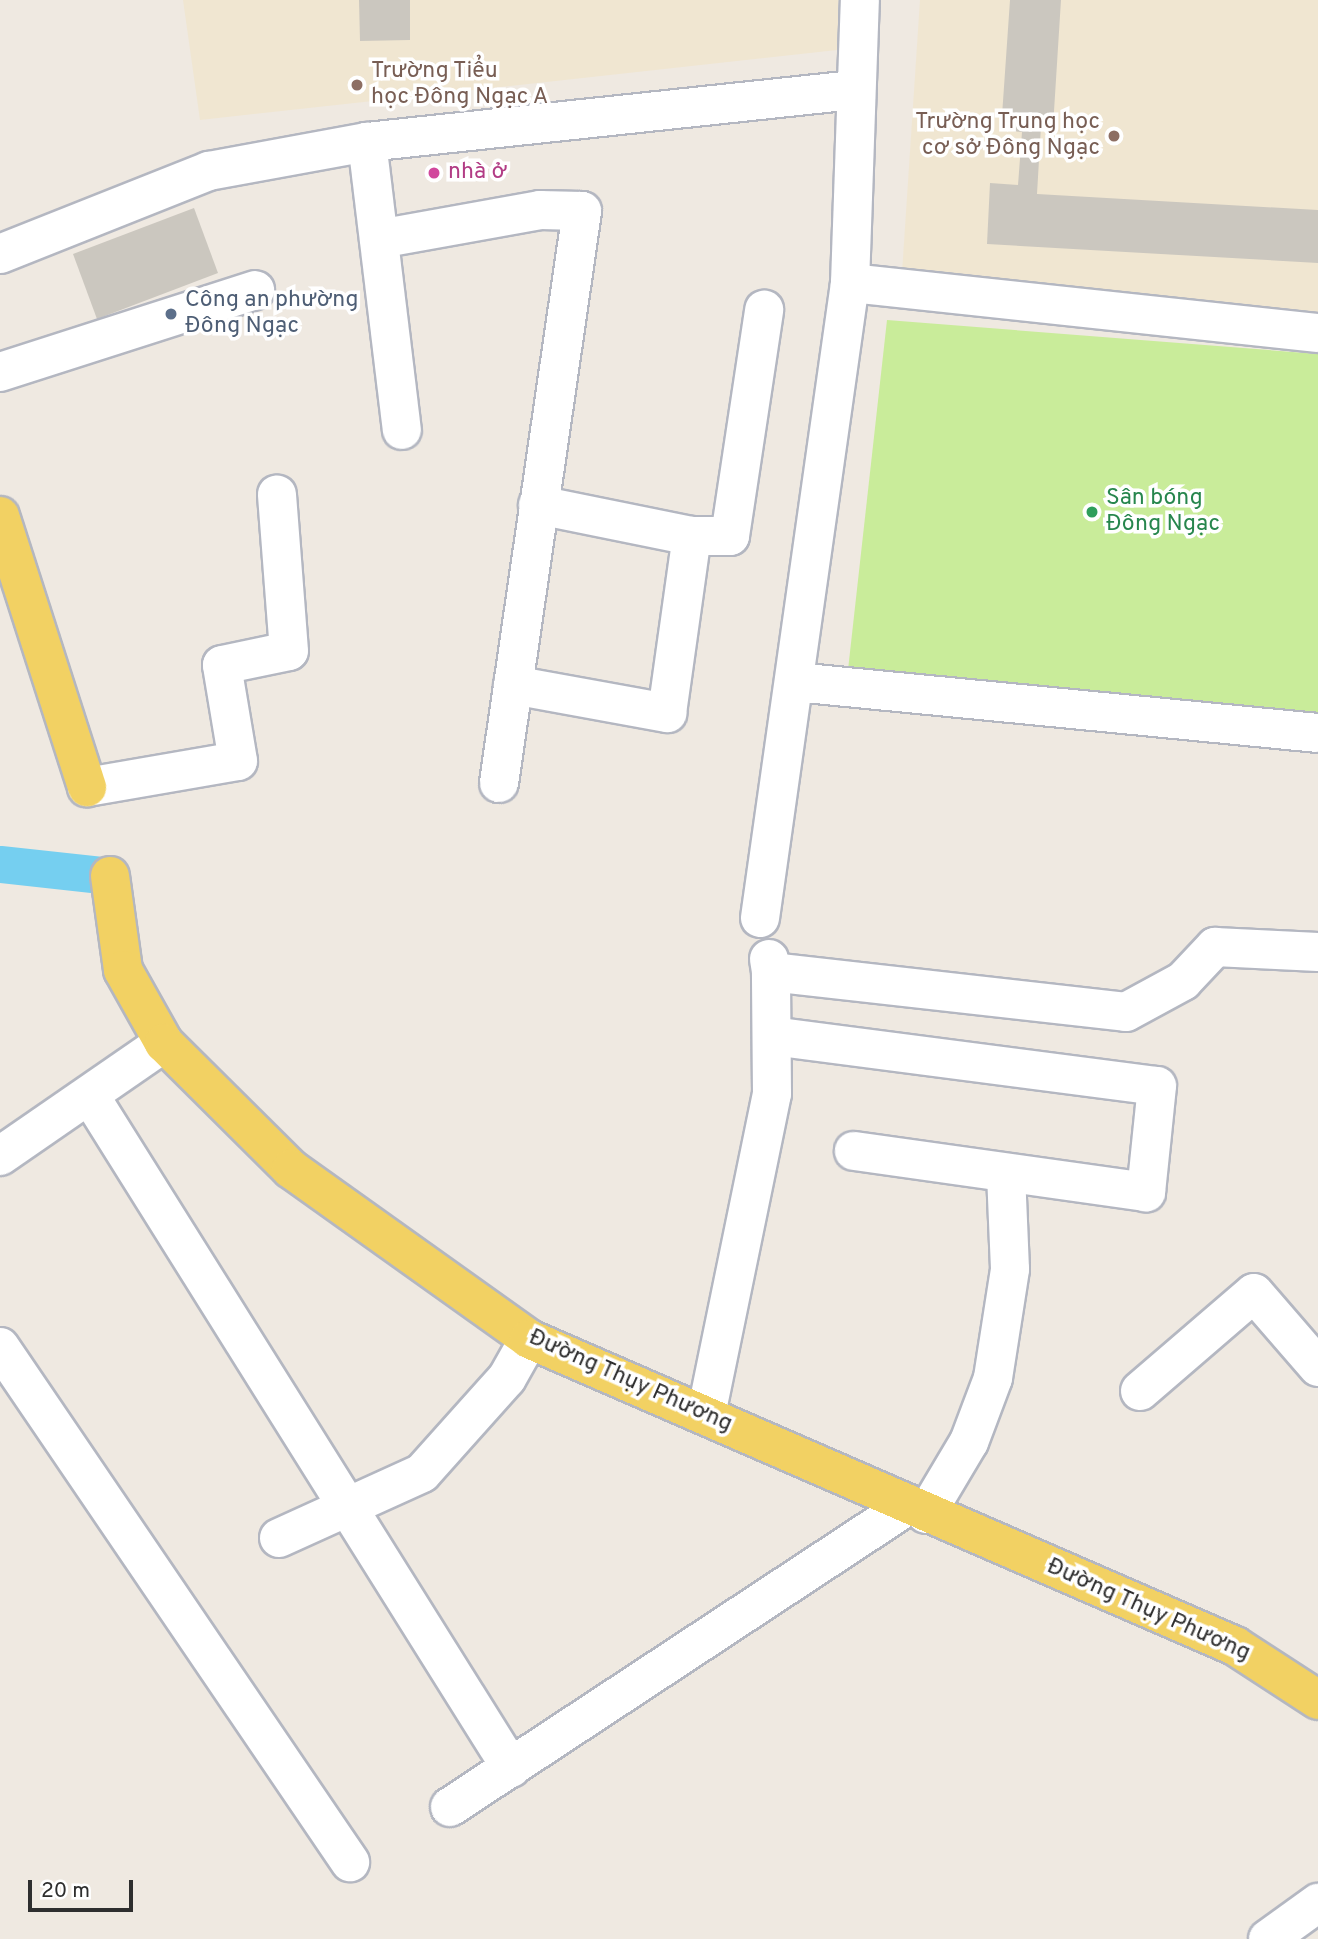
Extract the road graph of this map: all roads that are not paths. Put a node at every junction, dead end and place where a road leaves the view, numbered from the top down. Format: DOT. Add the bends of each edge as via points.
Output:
graph roads {
  1 [pos="860,0"];
  2 [pos="855,90"];
  3 [pos="368,142"];
  4 [pos="379,239"];
  5 [pos="0,254"];
  6 [pos="850,283"];
  7 [pos="255,290"];
  8 [pos="764,310"];
  9 [pos="1318,333"];
  10 [pos="0,372"];
  11 [pos="402,430"];
  12 [pos="277,494"];
  13 [pos="538,505"];
  14 [pos="0,516"];
  15 [pos="692,536"];
  16 [pos="795,682"];
  17 [pos="513,685"];
  18 [pos="1318,733"];
  19 [pos="499,783"];
  20 [pos="87,787"];
  21 [pos="110,876"];
  22 [pos="760,918"];
  23 [pos="1318,952"];
  24 [pos="772,1036"];
  25 [pos="164,1044"];
  26 [pos="90,1097"];
  27 [pos="853,1151"];
  28 [pos="0,1156"];
  29 [pos="1006,1175"];
  30 [pos="529,1339"];
  31 [pos="0,1347"];
  32 [pos="1318,1367"];
  33 [pos="1140,1391"];
  34 [pos="706,1415"];
  35 [pos="348,1507"];
  36 [pos="917,1510"];
  37 [pos="279,1538"];
  38 [pos="1318,1700"];
  39 [pos="511,1768"];
  40 [pos="450,1807"];
  41 [pos="350,1862"];
  42 [pos="1318,1903"];
  43 [pos="1268,1939"];
  1 -- 2 [label="street"];
  2 -- 3 [label="street"];
  2 -- 6 [label="street"];
  3 -- 4 [label="street"];
  3 -- 5 [label="street" via="209,171"];
  4 -- 11 [label="street"];
  4 -- 13 [label="street" via="540,210 583,211"];
  6 -- 9 [label="street"];
  6 -- 16 [label="street"];
  7 -- 10 [label="street"];
  8 -- 15 [label="street" via="730,536"];
  12 -- 20 [label="street" via="289,651 222,665 238,761"];
  13 -- 15 [label="street"];
  13 -- 17 [label="street"];
  14 -- 20 [label="main road"];
  15 -- 17 [label="street" via="667,713"];
  16 -- 18 [label="street"];
  16 -- 22 [label="street"];
  17 -- 19 [label="street"];
  21 -- 25 [label="main road, Đường Thụy Phương" via="123,970"];
  23 -- 24 [label="street" via="1215,947 1183,981 1126,1012 1087,1011 770,966"];
  24 -- 29 [label="street" via="1157,1086 1146,1192"];
  24 -- 34 [label="street" via="772,1094"];
  25 -- 26 [label="street"];
  25 -- 30 [label="main road, Đường Thụy Phương" via="291,1169"];
  26 -- 28 [label="street"];
  26 -- 35 [label="street"];
  27 -- 29 [label="street"];
  29 -- 36 [label="street" via="1010,1269 993,1378 969,1442"];
  30 -- 34 [label="main road, Đường Thụy Phương"];
  30 -- 35 [label="street" via="506,1378 422,1473"];
  31 -- 41 [label="street"];
  32 -- 33 [label="street" via="1254,1293"];
  34 -- 36 [label="main road, Đường Thụy Phương"];
  35 -- 37 [label="street"];
  35 -- 39 [label="street"];
  36 -- 38 [label="main road, Đường Thụy Phương" via="1236,1646"];
  36 -- 39 [label="street"];
  39 -- 40 [label="street"];
  42 -- 43 [label="street"];
}
